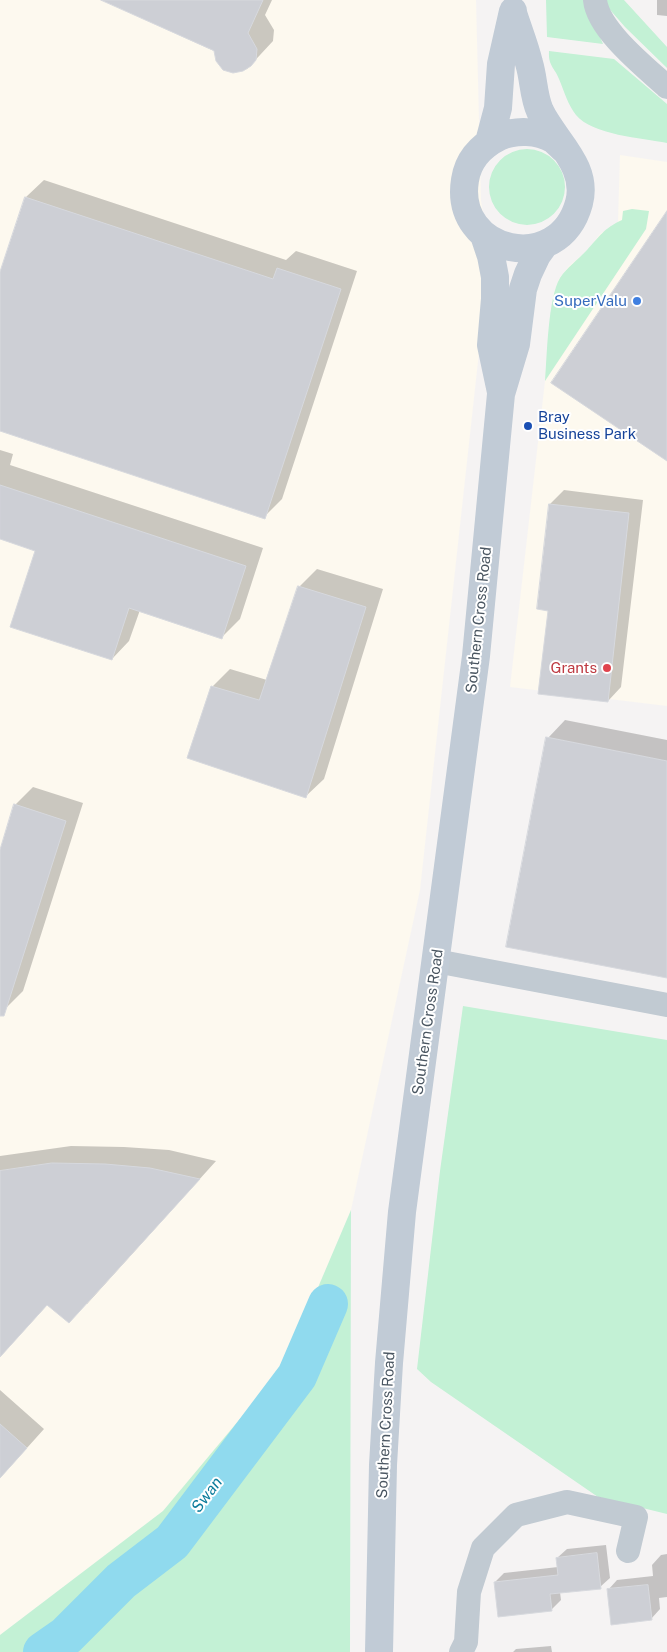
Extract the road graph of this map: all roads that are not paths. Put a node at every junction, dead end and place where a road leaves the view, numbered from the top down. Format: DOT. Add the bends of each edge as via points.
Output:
graph roads {
  1 [pos="595,0"];
  2 [pos="513,6"];
  3 [pos="667,87"];
  4 [pos="488,142"];
  5 [pos="565,150"];
  6 [pos="484,235"];
  7 [pos="545,244"];
  8 [pos="501,394"];
  9 [pos="436,961"];
  10 [pos="667,1005"];
  11 [pos="628,1551"];
  12 [pos="379,1652"];
  13 [pos="461,1652"];
  1 -- 3 [label="street" via="596,9 610,33"];
  2 -- 4 [label="main road, Southern Cross Road" via="501,64 498,108"];
  2 -- 5 [label="main road, Southern Cross Road" via="540,110"];
  4 -- 5 [label="main road, Southern Cross Road" via="504,134 522,132 553,139"];
  4 -- 6 [label="main road, Southern Cross Road" via="472,160 463,189 468,212"];
  5 -- 7 [label="main road, Southern Cross Road" via="578,174 580,199 571,223"];
  6 -- 7 [label="main road, Southern Cross Road" via="498,244 516,249 531,249"];
  6 -- 8 [label="main road, Southern Cross Road" via="495,278 491,346"];
  7 -- 8 [label="main road, Southern Cross Road" via="523,290 516,344"];
  8 -- 9 [label="main road, Southern Cross Road" via="476,656"];
  9 -- 10 [label="street"];
  9 -- 12 [label="main road, Southern Cross Road" via="402,1212 388,1363"];
  11 -- 13 [label="street" via="636,1517 568,1502 516,1515 483,1548 468,1592 466,1642"];
}
